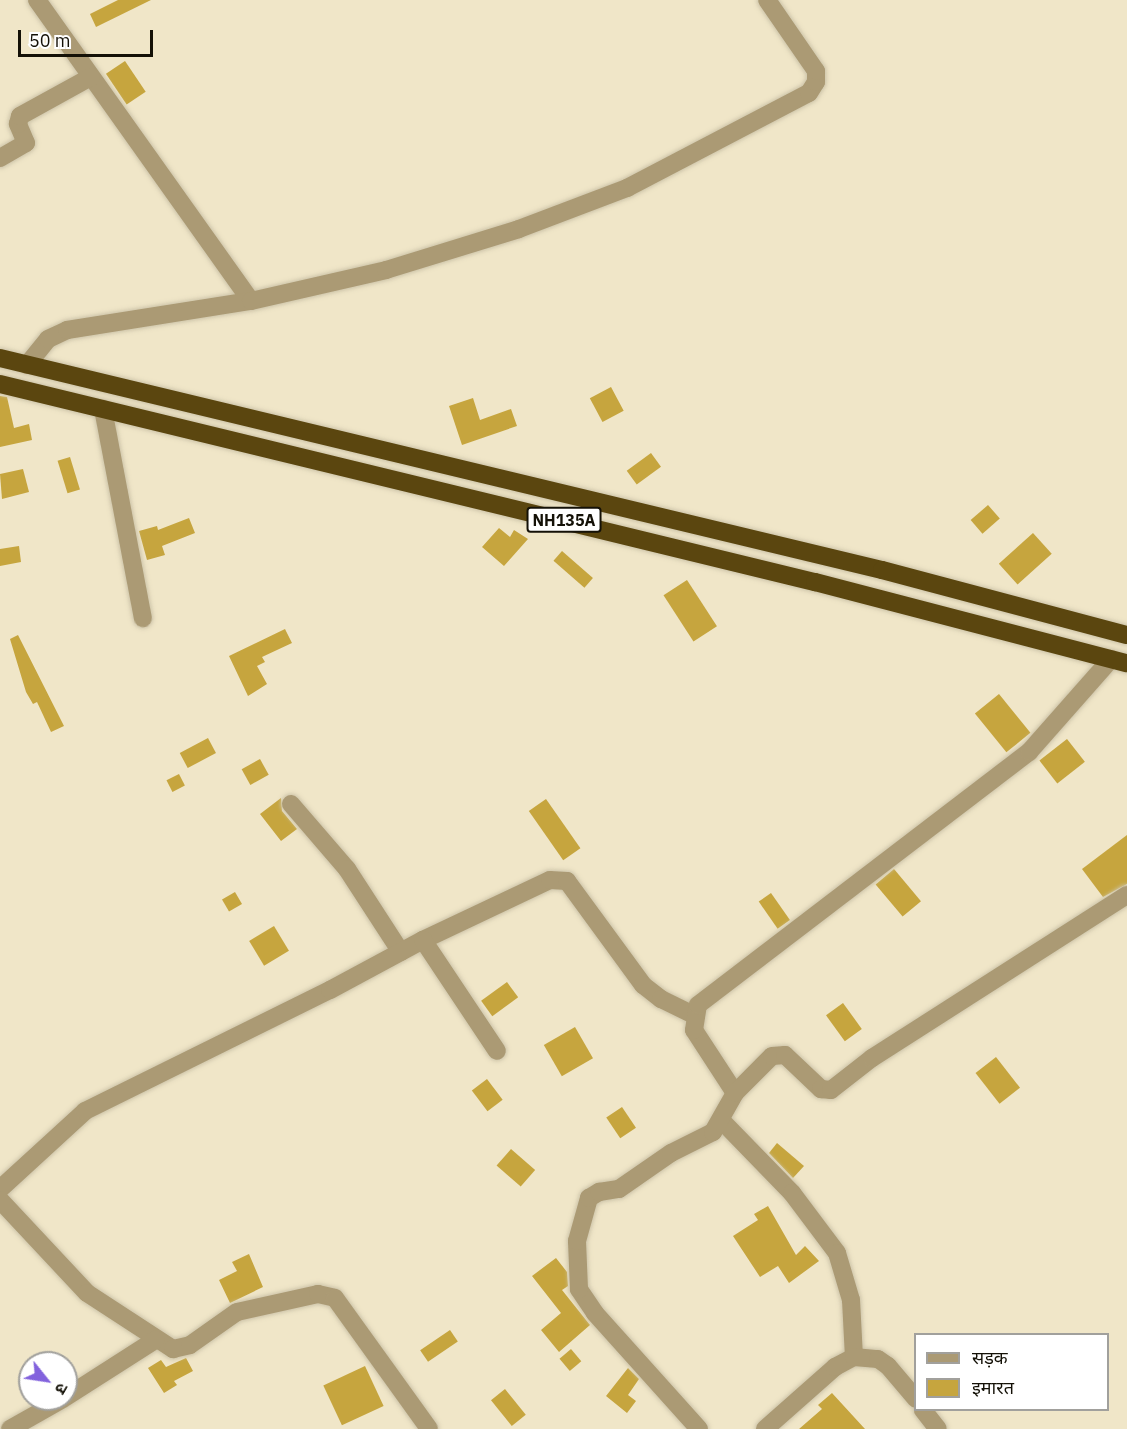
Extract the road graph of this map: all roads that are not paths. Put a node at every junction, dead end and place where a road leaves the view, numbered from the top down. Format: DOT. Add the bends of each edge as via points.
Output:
graph roads {
  1 [pos="37,0"];
  2 [pos="767,0"];
  3 [pos="91,77"];
  4 [pos="0,158"];
  5 [pos="251,301"];
  6 [pos="0,358"];
  7 [pos="27,365"];
  8 [pos="0,384"];
  9 [pos="103,409"];
  10 [pos="143,618"];
  11 [pos="1127,635"];
  12 [pos="1119,661"];
  13 [pos="291,804"];
  14 [pos="1127,895"];
  15 [pos="423,940"];
  16 [pos="401,952"];
  17 [pos="694,1015"];
  18 [pos="497,1051"];
  19 [pos="735,1093"];
  20 [pos="722,1120"];
  21 [pos="0,1189"];
  22 [pos="0,1200"];
  23 [pos="155,1340"];
  24 [pos="854,1357"];
  25 [pos="78,1390"];
  26 [pos="914,1399"];
  27 [pos="42,1411"];
  28 [pos="924,1411"];
  29 [pos="10,1429"];
  30 [pos="429,1429"];
  31 [pos="699,1429"];
  32 [pos="765,1429"];
  33 [pos="938,1429"];
  1 -- 3 [label="street"];
  2 -- 5 [label="street" via="816,71 816,82 799,101 627,188 519,230 386,270"];
  3 -- 4 [label="street" via="20,116 18,124 26,143"];
  3 -- 5 [label="street"];
  5 -- 7 [label="street" via="67,330 48,339"];
  6 -- 7 [label="highway, NH135A"];
  7 -- 11 [label="highway, NH135A" via="882,570"];
  8 -- 9 [label="highway, NH135A"];
  9 -- 10 [label="street"];
  9 -- 12 [label="highway, NH135A" via="814,582"];
  12 -- 17 [label="street" via="1029,752 706,997"];
  13 -- 16 [label="street" via="347,869"];
  14 -- 19 [label="street" via="872,1059 835,1089 824,1091 778,1053"];
  15 -- 16 [label="street"];
  15 -- 17 [label="street" via="550,880 567,881 643,985 660,999"];
  15 -- 18 [label="street"];
  16 -- 21 [label="street" via="85,1111"];
  17 -- 19 [label="street" via="694,1030"];
  19 -- 20 [label="street"];
  20 -- 24 [label="street" via="792,1193 837,1252 851,1300"];
  20 -- 31 [label="street" via="702,1139 671,1153 619,1189 594,1194 586,1203 577,1241 576,1279 585,1299"];
  22 -- 23 [label="street" via="87,1293"];
  23 -- 25 [label="street"];
  23 -- 30 [label="street" via="173,1349 181,1347 237,1312 326,1295 342,1304"];
  24 -- 26 [label="street" via="872,1358 888,1366"];
  24 -- 32 [label="street" via="835,1367"];
  27 -- 29 [label="street"];
  28 -- 33 [label="street"];
}
